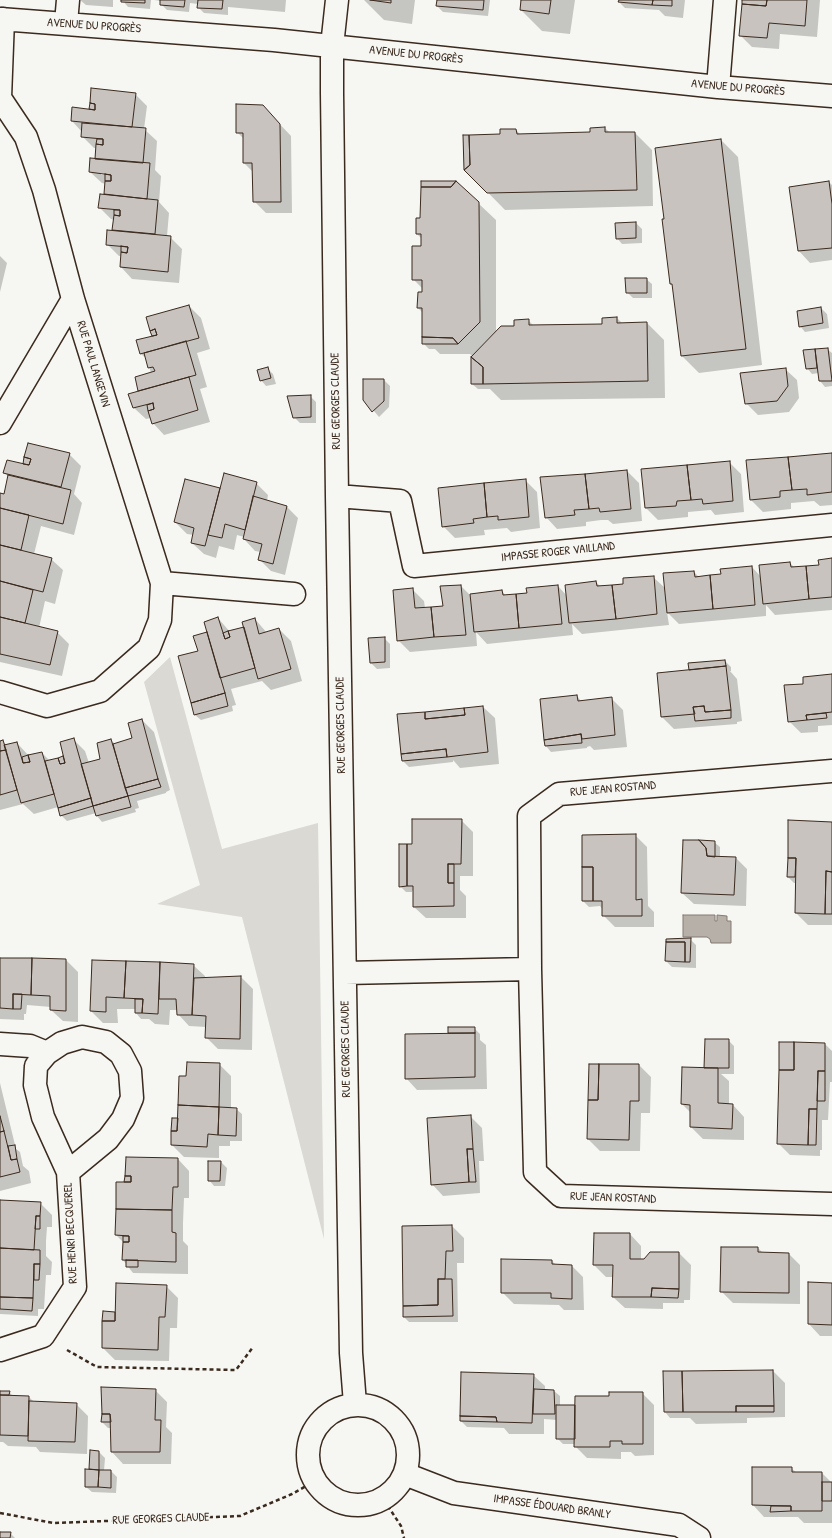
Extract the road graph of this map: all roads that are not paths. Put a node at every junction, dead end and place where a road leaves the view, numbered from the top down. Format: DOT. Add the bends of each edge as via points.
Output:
graph roads {
  1 [pos="68,0"];
  2 [pos="337,0"];
  3 [pos="725,0"];
  4 [pos="2,19"];
  5 [pos="66,23"];
  6 [pos="332,46"];
  7 [pos="718,87"];
  8 [pos="832,96"];
  9 [pos="0,98"];
  10 [pos="73,299"];
  11 [pos="0,423"];
  12 [pos="337,496"];
  13 [pos="832,525"];
  14 [pos="162,583"];
  15 [pos="294,594"];
  16 [pos="0,692"];
  17 [pos="832,771"];
  18 [pos="530,969"];
  19 [pos="345,973"];
  20 [pos="0,1044"];
  21 [pos="47,1053"];
  22 [pos="68,1172"];
  23 [pos="832,1204"];
  24 [pos="0,1350"];
  25 [pos="355,1404"];
  26 [pos="404,1474"];
  27 [pos="699,1538"];
  1 -- 5 [label="street"];
  2 -- 6 [label="street, RUE GEORGES CLAUDE"];
  3 -- 7 [label="street"];
  4 -- 5 [label="street, AVENUE DU PROGRÈS"];
  4 -- 9 [label="street, RUE PAUL LANGEVIN"];
  5 -- 6 [label="street, AVENUE DU PROGRÈS"];
  6 -- 7 [label="street, AVENUE DU PROGRÈS"];
  6 -- 12 [label="street, RUE GEORGES CLAUDE"];
  7 -- 8 [label="street, AVENUE DU PROGRÈS"];
  9 -- 10 [label="street, RUE PAUL LANGEVIN" via="26,136 44,190"];
  10 -- 11 [label="street"];
  10 -- 14 [label="street, RUE PAUL LANGEVIN"];
  12 -- 13 [label="street, IMPASSE ROGER VAILLAND" via="400,501 414,566"];
  12 -- 19 [label="street, RUE GEORGES CLAUDE"];
  14 -- 15 [label="street"];
  14 -- 16 [label="street" via="160,620 148,648 100,691 47,706"];
  17 -- 18 [label="street, RUE JEAN ROSTAND" via="559,794 529,816"];
  18 -- 19 [label="street"];
  18 -- 23 [label="street, RUE JEAN ROSTAND" via="535,1172 561,1196"];
  19 -- 25 [label="street, RUE GEORGES CLAUDE" via="351,1353"];
  20 -- 21 [label="street" via="30,1046"];
  21 -- 22 [label="street, RUE HENRI BECQUEREL" via="36,1066 35,1086 43,1117"];
  21 -- 22 [label="street, RUE HENRI BECQUEREL" via="62,1043 82,1037 106,1042 121,1054 130,1071 132,1098 123,1119 108,1139"];
  22 -- 24 [label="street, RUE HENRI BECQUEREL" via="75,1287 43,1336"];
  25 -- 26 [label="street" via="378,1408 396,1421 408,1440 409,1464"];
  25 -- 26 [label="street" via="333,1411 316,1426 308,1447 309,1470 321,1490 339,1503 362,1507 384,1500 400,1485"];
  26 -- 27 [label="street, IMPASSE ÉDOUARD BRANLY" via="454,1493 679,1525"];
}
